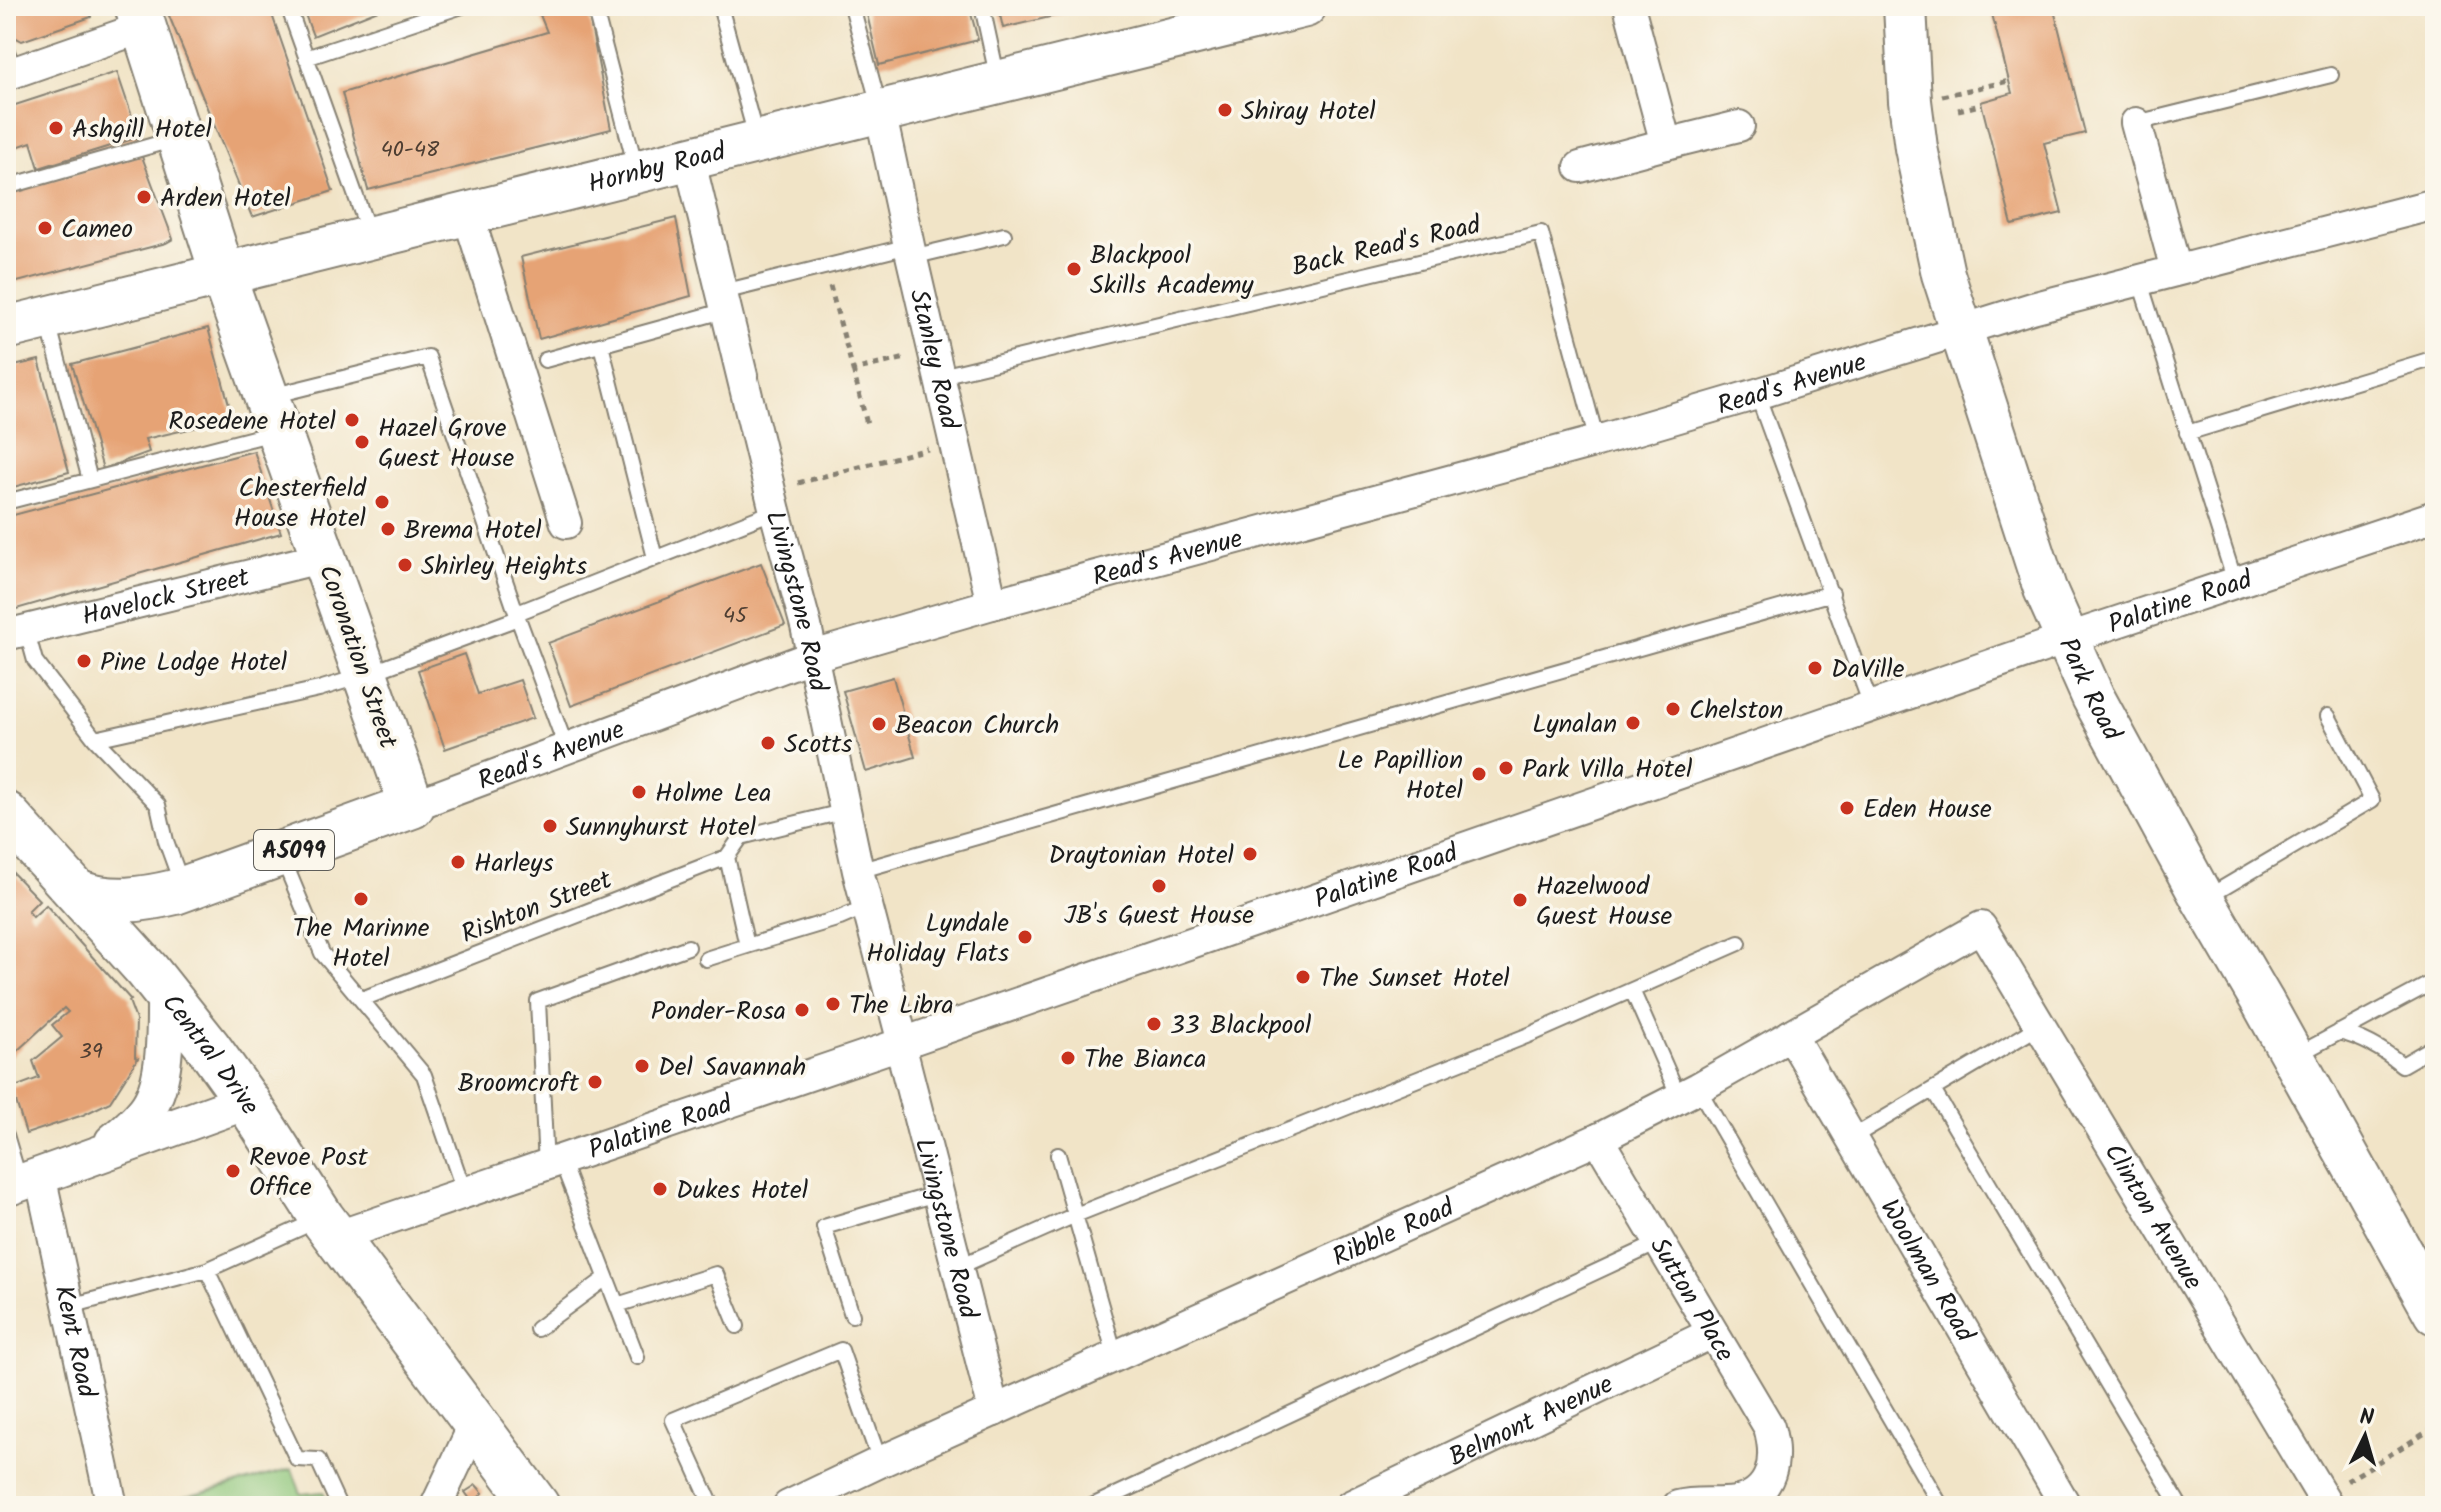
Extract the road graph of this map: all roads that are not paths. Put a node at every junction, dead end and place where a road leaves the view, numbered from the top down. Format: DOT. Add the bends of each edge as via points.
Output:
graph roads {
  1 [pos="288,6"];
  2 [pos="462,6"];
  3 [pos="594,6"];
  4 [pos="720,6"];
  5 [pos="852,6"];
  6 [pos="982,6"];
  7 [pos="1305,6"];
  8 [pos="1629,6"];
  9 [pos="1905,6"];
  10 [pos="441,9"];
  11 [pos="140,16"];
  12 [pos="306,58"];
  13 [pos="9,65"];
  14 [pos="2331,75"];
  15 [pos="998,81"];
  16 [pos="880,111"];
  17 [pos="2136,123"];
  18 [pos="1739,126"];
  19 [pos="177,138"];
  20 [pos="758,142"];
  21 [pos="1666,144"];
  22 [pos="689,158"];
  23 [pos="1580,167"];
  24 [pos="636,171"];
  25 [pos="6,187"];
  26 [pos="2435,204"];
  27 [pos="467,212"];
  28 [pos="1004,235"];
  29 [pos="370,236"];
  30 [pos="910,252"];
  31 [pos="2176,270"];
  32 [pos="223,275"];
  33 [pos="2139,279"];
  34 [pos="725,301"];
  35 [pos="47,318"];
  36 [pos="6,328"];
  37 [pos="1960,329"];
  38 [pos="601,345"];
  39 [pos="2435,358"];
  40 [pos="545,360"];
  41 [pos="937,363"];
  42 [pos="1757,394"];
  43 [pos="273,414"];
  44 [pos="2187,433"];
  45 [pos="1597,441"];
  46 [pos="90,480"];
  47 [pos="773,501"];
  48 [pos="6,502"];
  49 [pos="2435,516"];
  50 [pos="566,523"];
  51 [pos="324,557"];
  52 [pos="655,558"];
  53 [pos="2236,585"];
  54 [pos="1832,593"];
  55 [pos="992,604"];
  56 [pos="518,615"];
  57 [pos="16,634"];
  58 [pos="2066,639"];
  59 [pos="813,656"];
  60 [pos="365,675"];
  61 [pos="1872,708"];
  62 [pos="2328,716"];
  63 [pos="95,739"];
  64 [pos="566,747"];
  65 [pos="412,806"];
  66 [pos="846,811"];
  67 [pos="6,814"];
  68 [pos="281,855"];
  69 [pos="727,857"];
  70 [pos="858,871"];
  71 [pos="179,890"];
  72 [pos="79,893"];
  73 [pos="2203,900"];
  74 [pos="868,906"];
  75 [pos="1981,927"];
  76 [pos="1739,943"];
  77 [pos="747,946"];
  78 [pos="688,947"];
  79 [pos="706,959"];
  80 [pos="156,981"];
  81 [pos="2435,981"];
  82 [pos="1632,990"];
  83 [pos="362,999"];
  84 [pos="2040,1026"];
  85 [pos="2339,1032"];
  86 [pos="1791,1035"];
  87 [pos="902,1044"];
  88 [pos="2435,1046"];
  89 [pos="2293,1057"];
  90 [pos="1933,1090"];
  91 [pos="1688,1092"];
  92 [pos="247,1101"];
  93 [pos="6,1135"];
  94 [pos="1851,1138"];
  95 [pos="1598,1139"];
  96 [pos="103,1151"];
  97 [pos="1058,1155"];
  98 [pos="553,1163"];
  99 [pos="22,1182"];
  100 [pos="939,1193"];
  101 [pos="465,1194"];
  102 [pos="1073,1216"];
  103 [pos="330,1227"];
  104 [pos="1658,1243"];
  105 [pos="958,1267"];
  106 [pos="207,1270"];
  107 [pos="606,1278"];
  108 [pos="617,1305"];
  109 [pos="70,1306"];
  110 [pos="2435,1313"];
  111 [pos="852,1315"];
  112 [pos="737,1326"];
  113 [pos="537,1329"];
  114 [pos="1712,1333"];
  115 [pos="1115,1355"];
  116 [pos="637,1357"];
  117 [pos="994,1411"];
  118 [pos="476,1421"];
  119 [pos="880,1462"];
  120 [pos="2320,1503"];
  121 [pos="112,1506"];
  122 [pos="339,1506"];
  123 [pos="436,1506"];
  124 [pos="537,1506"];
  125 [pos="712,1506"];
  126 [pos="788,1506"];
  127 [pos="1092,1506"];
  128 [pos="1350,1506"];
  129 [pos="1678,1506"];
  130 [pos="1941,1506"];
  131 [pos="2066,1506"];
  132 [pos="2180,1506"];
  1 -- 12 [label="lane"];
  2 -- 10 [label="lane"];
  3 -- 24 [label="lane"];
  4 -- 20 [label="lane"];
  5 -- 16 [label="lane"];
  6 -- 15 [label="lane"];
  7 -- 15 [label="main road, Hornby Road"];
  8 -- 21 [label="street"];
  9 -- 37 [label="main road, Park Road" via="1919,167"];
  10 -- 12 [label="lane"];
  11 -- 13 [label="street"];
  11 -- 19 [label="main road, Coronation Street"];
  12 -- 29 [label="lane"];
  14 -- 17 [label="lane"];
  15 -- 16 [label="main road, Hornby Road"];
  16 -- 20 [label="main road, Hornby Road"];
  16 -- 30 [label="street, Stanley Road"];
  17 -- 31 [label="street"];
  18 -- 21 [label="street"];
  19 -- 25 [label="lane"];
  19 -- 32 [label="main road, Coronation Street"];
  20 -- 22 [label="main road, Hornby Road"];
  21 -- 23 [label="street"];
  22 -- 24 [label="main road, Hornby Road"];
  22 -- 34 [label="street, Livingstone Road"];
  24 -- 27 [label="main road, Hornby Road"];
  26 -- 31 [label="street, Read's Avenue"];
  27 -- 29 [label="main road, Hornby Road"];
  27 -- 50 [label="street"];
  28 -- 30 [label="lane"];
  29 -- 32 [label="main road, Hornby Road"];
  30 -- 34 [label="lane" via="824,266"];
  30 -- 41 [label="street, Stanley Road"];
  31 -- 33 [label="street, Read's Avenue"];
  32 -- 35 [label="main road, Hornby Road"];
  32 -- 43 [label="main road, Coronation Street"];
  33 -- 37 [label="street, Read's Avenue"];
  33 -- 44 [label="lane"];
  34 -- 38 [label="lane"];
  34 -- 47 [label="street, Livingstone Road"];
  35 -- 36 [label="main road, Hornby Road"];
  35 -- 46 [label="lane"];
  37 -- 42 [label="street, Read's Avenue"];
  37 -- 58 [label="main road, Park Road" via="2034,559"];
  38 -- 40 [label="lane"];
  38 -- 52 [label="lane"];
  39 -- 44 [label="lane"];
  41 -- 45 [label="lane, Back Read's Road" via="1541,233"];
  41 -- 55 [label="street, Stanley Road"];
  42 -- 45 [label="street, Read's Avenue"];
  42 -- 54 [label="lane"];
  43 -- 46 [label="lane"];
  43 -- 51 [label="main road, Coronation Street"];
  43 -- 56 [label="lane" via="428,357"];
  44 -- 53 [label="lane"];
  45 -- 55 [label="street, Read's Avenue"];
  46 -- 48 [label="lane"];
  47 -- 52 [label="lane"];
  47 -- 59 [label="street, Livingstone Road"];
  49 -- 53 [label="street, Palatine Road"];
  51 -- 57 [label="street, Havelock Street"];
  51 -- 60 [label="main road, Coronation Street"];
  52 -- 56 [label="lane"];
  53 -- 58 [label="street, Palatine Road"];
  54 -- 61 [label="lane"];
  54 -- 70 [label="lane"];
  55 -- 59 [label="street, Read's Avenue"];
  56 -- 60 [label="lane"];
  56 -- 64 [label="lane"];
  57 -- 63 [label="lane"];
  58 -- 61 [label="street, Palatine Road"];
  58 -- 73 [label="main road, Park Road"];
  59 -- 64 [label="street, Read's Avenue"];
  59 -- 66 [label="street, Livingstone Road"];
  60 -- 63 [label="lane"];
  60 -- 65 [label="main road, Coronation Street"];
  61 -- 87 [label="street, Palatine Road"];
  62 -- 73 [label="lane" via="2372,800"];
  63 -- 71 [label="lane" via="158,805"];
  64 -- 65 [label="street, Read's Avenue"];
  65 -- 68 [label="main road, Read's Avenue / A5099"];
  66 -- 69 [label="lane, Rishton Street" via="741,837"];
  66 -- 70 [label="street, Livingstone Road"];
  67 -- 72 [label="main road, Central Drive"];
  68 -- 71 [label="main road, Read's Avenue / A5099"];
  68 -- 83 [label="lane" via="322,953"];
  69 -- 77 [label="lane"];
  69 -- 83 [label="lane, Rishton Street"];
  70 -- 74 [label="street, Livingstone Road"];
  71 -- 72 [label="main road, Read's Avenue / A5099" via="109,901"];
  71 -- 80 [label="main road" via="160,919"];
  72 -- 80 [label="main road, Central Drive"];
  73 -- 89 [label="main road, Park Road"];
  74 -- 77 [label="lane"];
  74 -- 87 [label="street, Livingstone Road"];
  75 -- 84 [label="street, Clinton Avenue"];
  75 -- 86 [label="street, Ribble Road"];
  76 -- 82 [label="lane"];
  77 -- 79 [label="lane"];
  78 -- 98 [label="lane" via="538,1001"];
  80 -- 92 [label="main road, Central Drive"];
  80 -- 96 [label="street" via="165,1036 152,1103"];
  81 -- 85 [label="lane"];
  82 -- 91 [label="lane"];
  82 -- 102 [label="lane"];
  83 -- 101 [label="lane" via="424,1075"];
  84 -- 90 [label="lane"];
  84 -- 120 [label="street, Clinton Avenue"];
  85 -- 88 [label="lane" via="2359,1037 2402,1065"];
  85 -- 89 [label="lane"];
  86 -- 91 [label="street, Ribble Road"];
  86 -- 94 [label="street, Woolman Road"];
  87 -- 98 [label="street, Palatine Road"];
  87 -- 100 [label="street, Livingstone Road"];
  89 -- 110 [label="main road, Park Road"];
  90 -- 94 [label="lane"];
  90 -- 132 [label="lane"];
  91 -- 95 [label="street, Ribble Road"];
  91 -- 130 [label="lane"];
  92 -- 96 [label="street"];
  92 -- 103 [label="main road, Central Drive"];
  93 -- 99 [label="lane"];
  94 -- 131 [label="street, Woolman Road"];
  95 -- 104 [label="street, Sutton Place"];
  95 -- 115 [label="street, Ribble Road"];
  96 -- 99 [label="street"];
  97 -- 102 [label="lane"];
  98 -- 101 [label="street, Palatine Road"];
  98 -- 107 [label="lane"];
  99 -- 109 [label="street, Kent Road"];
  100 -- 105 [label="street, Livingstone Road"];
  100 -- 111 [label="lane" via="824,1227"];
  101 -- 103 [label="street, Palatine Road"];
  102 -- 105 [label="lane"];
  102 -- 115 [label="lane"];
  103 -- 106 [label="lane"];
  103 -- 118 [label="main road, Central Drive"];
  104 -- 114 [label="street, Sutton Place"];
  104 -- 127 [label="lane"];
  105 -- 117 [label="street, Livingstone Road"];
  106 -- 109 [label="lane"];
  106 -- 122 [label="lane" via="297,1459 318,1460"];
  107 -- 108 [label="lane"];
  107 -- 113 [label="lane"];
  108 -- 112 [label="lane" via="716,1274"];
  108 -- 116 [label="lane"];
  109 -- 121 [label="street, Kent Road"];
  114 -- 128 [label="street, Belmont Avenue"];
  114 -- 129 [label="street, Sutton Place" via="1769,1427 1774,1463 1770,1479 1749,1497"];
  115 -- 117 [label="street, Ribble Road"];
  117 -- 119 [label="street, Ribble Road"];
  118 -- 123 [label="street"];
  118 -- 124 [label="main road, Central Drive"];
  119 -- 125 [label="lane" via="841,1350 673,1420"];
  119 -- 126 [label="street, Ribble Road"];
}
